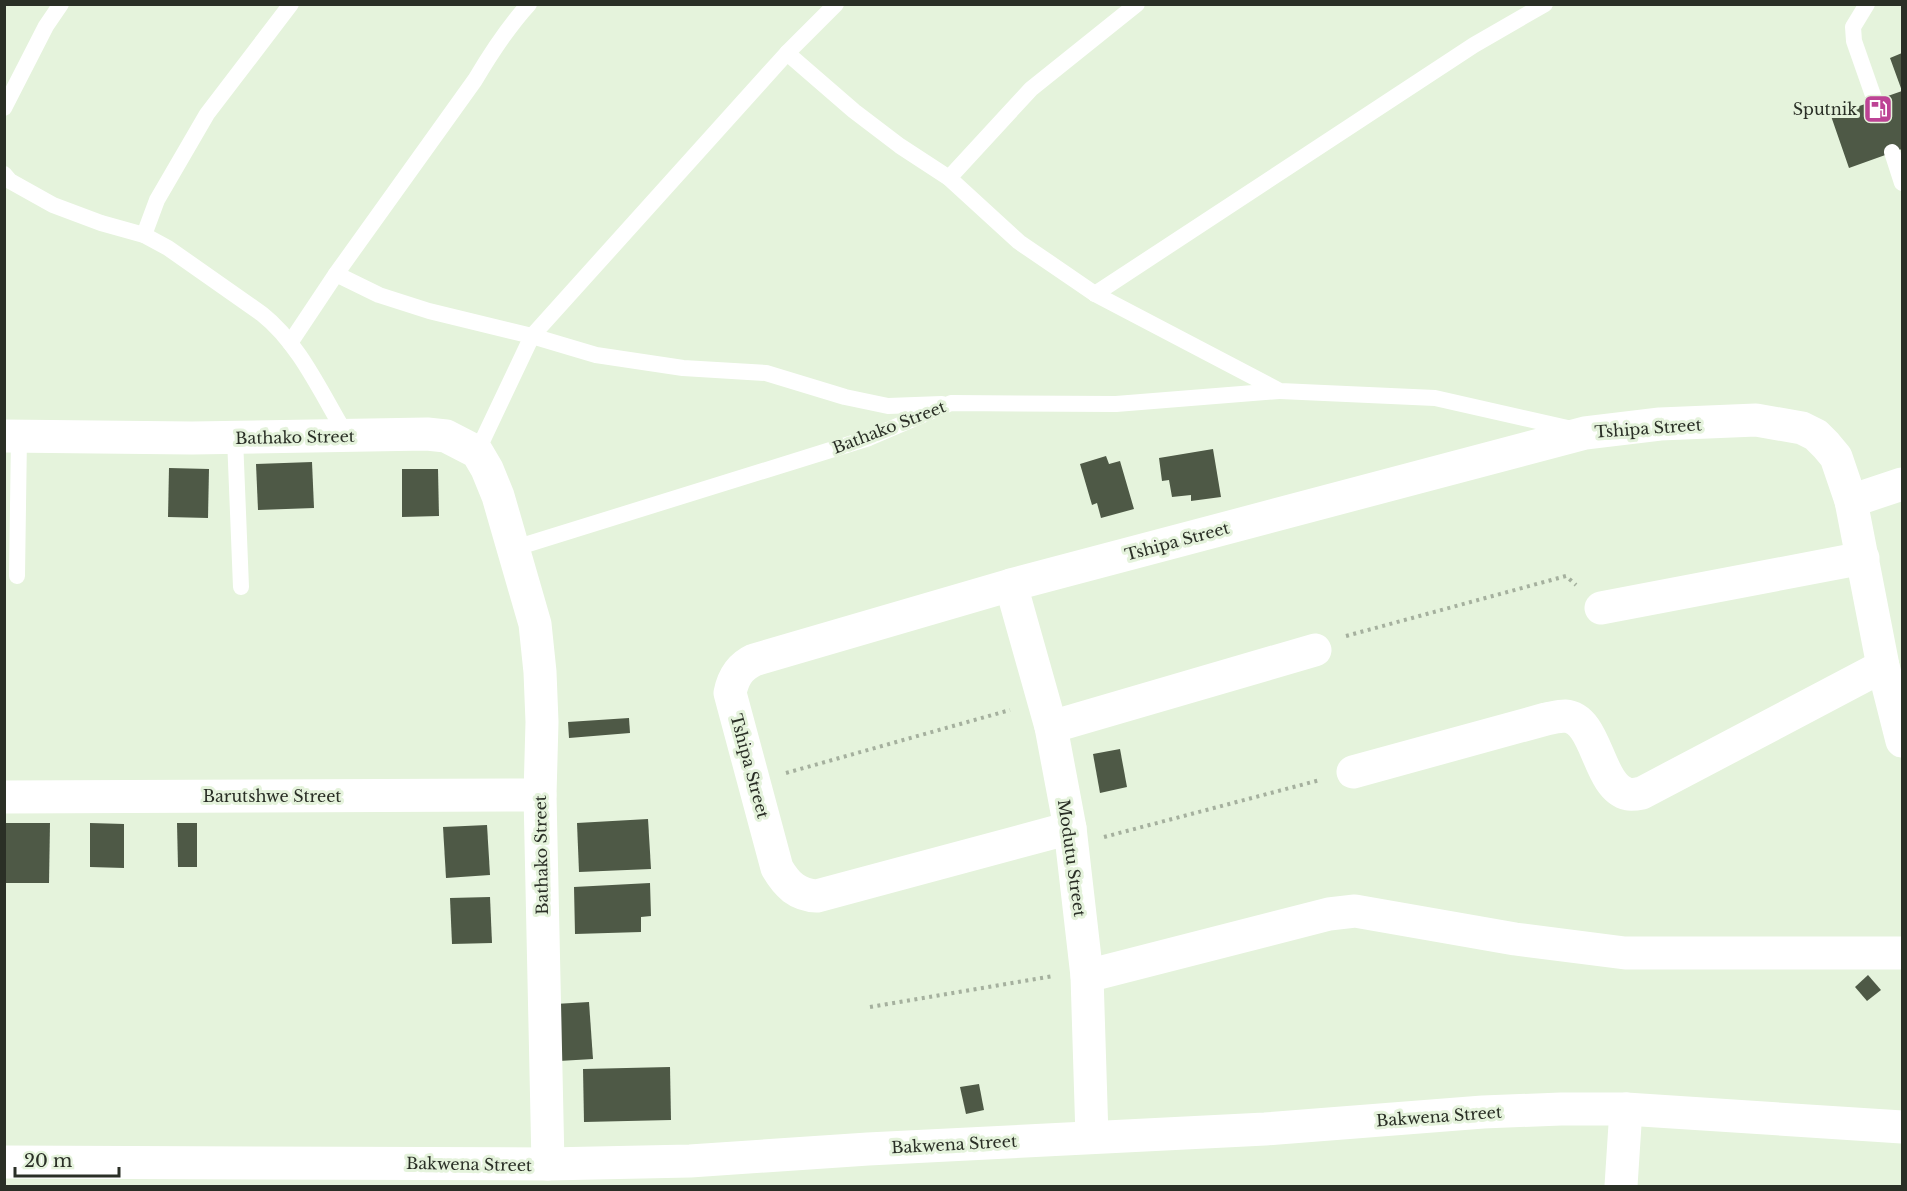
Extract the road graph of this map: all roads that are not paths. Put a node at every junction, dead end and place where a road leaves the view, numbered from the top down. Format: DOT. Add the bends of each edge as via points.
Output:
graph roads {
  1 [pos="61,4"];
  2 [pos="291,4"];
  3 [pos="529,4"];
  4 [pos="836,4"];
  5 [pos="1137,4"];
  6 [pos="1545,4"];
  7 [pos="1866,4"];
  8 [pos="787,53"];
  9 [pos="1875,101"];
  10 [pos="6,102"];
  11 [pos="1892,152"];
  12 [pos="4,174"];
  13 [pos="949,178"];
  14 [pos="1902,183"];
  15 [pos="144,236"];
  16 [pos="336,274"];
  17 [pos="1095,294"];
  18 [pos="532,336"];
  19 [pos="290,343"];
  20 [pos="1280,391"];
  21 [pos="951,403"];
  22 [pos="1585,433"];
  23 [pos="12,436"];
  24 [pos="346,436"];
  25 [pos="235,438"];
  26 [pos="477,452"];
  27 [pos="1902,484"];
  28 [pos="1851,501"];
  29 [pos="512,549"];
  30 [pos="1863,558"];
  31 [pos="17,576"];
  32 [pos="1011,585"];
  33 [pos="241,587"];
  34 [pos="1601,608"];
  35 [pos="1315,650"];
  36 [pos="1883,666"];
  37 [pos="1047,714"];
  38 [pos="1902,741"];
  39 [pos="1353,772"];
  40 [pos="540,795"];
  41 [pos="4,797"];
  42 [pos="1071,837"];
  43 [pos="1902,953"];
  44 [pos="1086,973"];
  45 [pos="1626,1109"];
  46 [pos="1902,1127"];
  47 [pos="1092,1137"];
  48 [pos="4,1162"];
  49 [pos="548,1164"];
  50 [pos="689,1174"];
  51 [pos="387,1175"];
  52 [pos="1621,1186"];
  1 -- 10 [label="lane"];
  2 -- 15 [label="lane" via="207,114 157,200"];
  3 -- 16 [label="lane" via="512,22 475,81"];
  4 -- 8 [label="lane"];
  5 -- 13 [label="lane" via="1031,89"];
  6 -- 17 [label="lane" via="1474,45"];
  7 -- 9 [label="lane" via="1853,27 1854,41"];
  8 -- 13 [label="lane" via="882,132"];
  8 -- 18 [label="lane"];
  11 -- 14 [label="lane"];
  12 -- 15 [label="lane" via="53,205"];
  13 -- 17 [label="lane" via="1019,243"];
  15 -- 19 [label="lane" via="168,248 262,314"];
  16 -- 18 [label="lane" via="379,295"];
  16 -- 19 [label="lane"];
  17 -- 20 [label="lane"];
  18 -- 21 [label="lane" via="596,355 682,368 766,373 888,406"];
  18 -- 26 [label="lane"];
  19 -- 24 [label="lane"];
  20 -- 21 [label="lane, Bathako Street" via="1116,404"];
  20 -- 22 [label="lane, Bathako Street" via="1435,398"];
  21 -- 29 [label="lane, Bathako Street" via="869,438"];
  22 -- 28 [label="street, Tshipa Street" via="1660,424 1756,420 1802,428 1816,435 1836,457"];
  22 -- 32 [label="street, Tshipa Street"];
  23 -- 25 [label="street, Bathako Street"];
  23 -- 31 [label="lane"];
  24 -- 25 [label="street, Bathako Street"];
  24 -- 26 [label="street, Bathako Street" via="446,436"];
  25 -- 33 [label="lane"];
  26 -- 29 [label="street, Bathako Street" via="498,496"];
  27 -- 28 [label="street"];
  28 -- 30 [label="street, Tshipa Street"];
  29 -- 40 [label="street, Bathako Street" via="535,624 542,722"];
  30 -- 34 [label="street"];
  30 -- 36 [label="street, Tshipa Street"];
  32 -- 37 [label="street, Modutu Street"];
  32 -- 42 [label="street, Tshipa Street" via="754,660 742,666 730,693 777,868 791,888 806,896"];
  35 -- 37 [label="street"];
  36 -- 38 [label="street, Tshipa Street"];
  36 -- 39 [label="street" via="1642,793 1629,795 1614,786 1585,729 1565,716"];
  37 -- 42 [label="street, Modutu Street"];
  40 -- 41 [label="street, Barutshwe Street"];
  40 -- 49 [label="street, Bathako Street"];
  42 -- 44 [label="street, Modutu Street"];
  43 -- 44 [label="street" via="1624,954 1348,912"];
  44 -- 47 [label="street, Modutu Street"];
  45 -- 46 [label="street, Bakwena Street"];
  45 -- 47 [label="street, Bakwena Street" via="1483,1112 1265,1129"];
  45 -- 52 [label="street"];
  47 -- 50 [label="street, Bakwena Street" via="868,1149"];
  48 -- 51 [label="street, Bakwena Street"];
  49 -- 50 [label="street, Bakwena Street"];
  49 -- 51 [label="street, Bakwena Street"];
}
